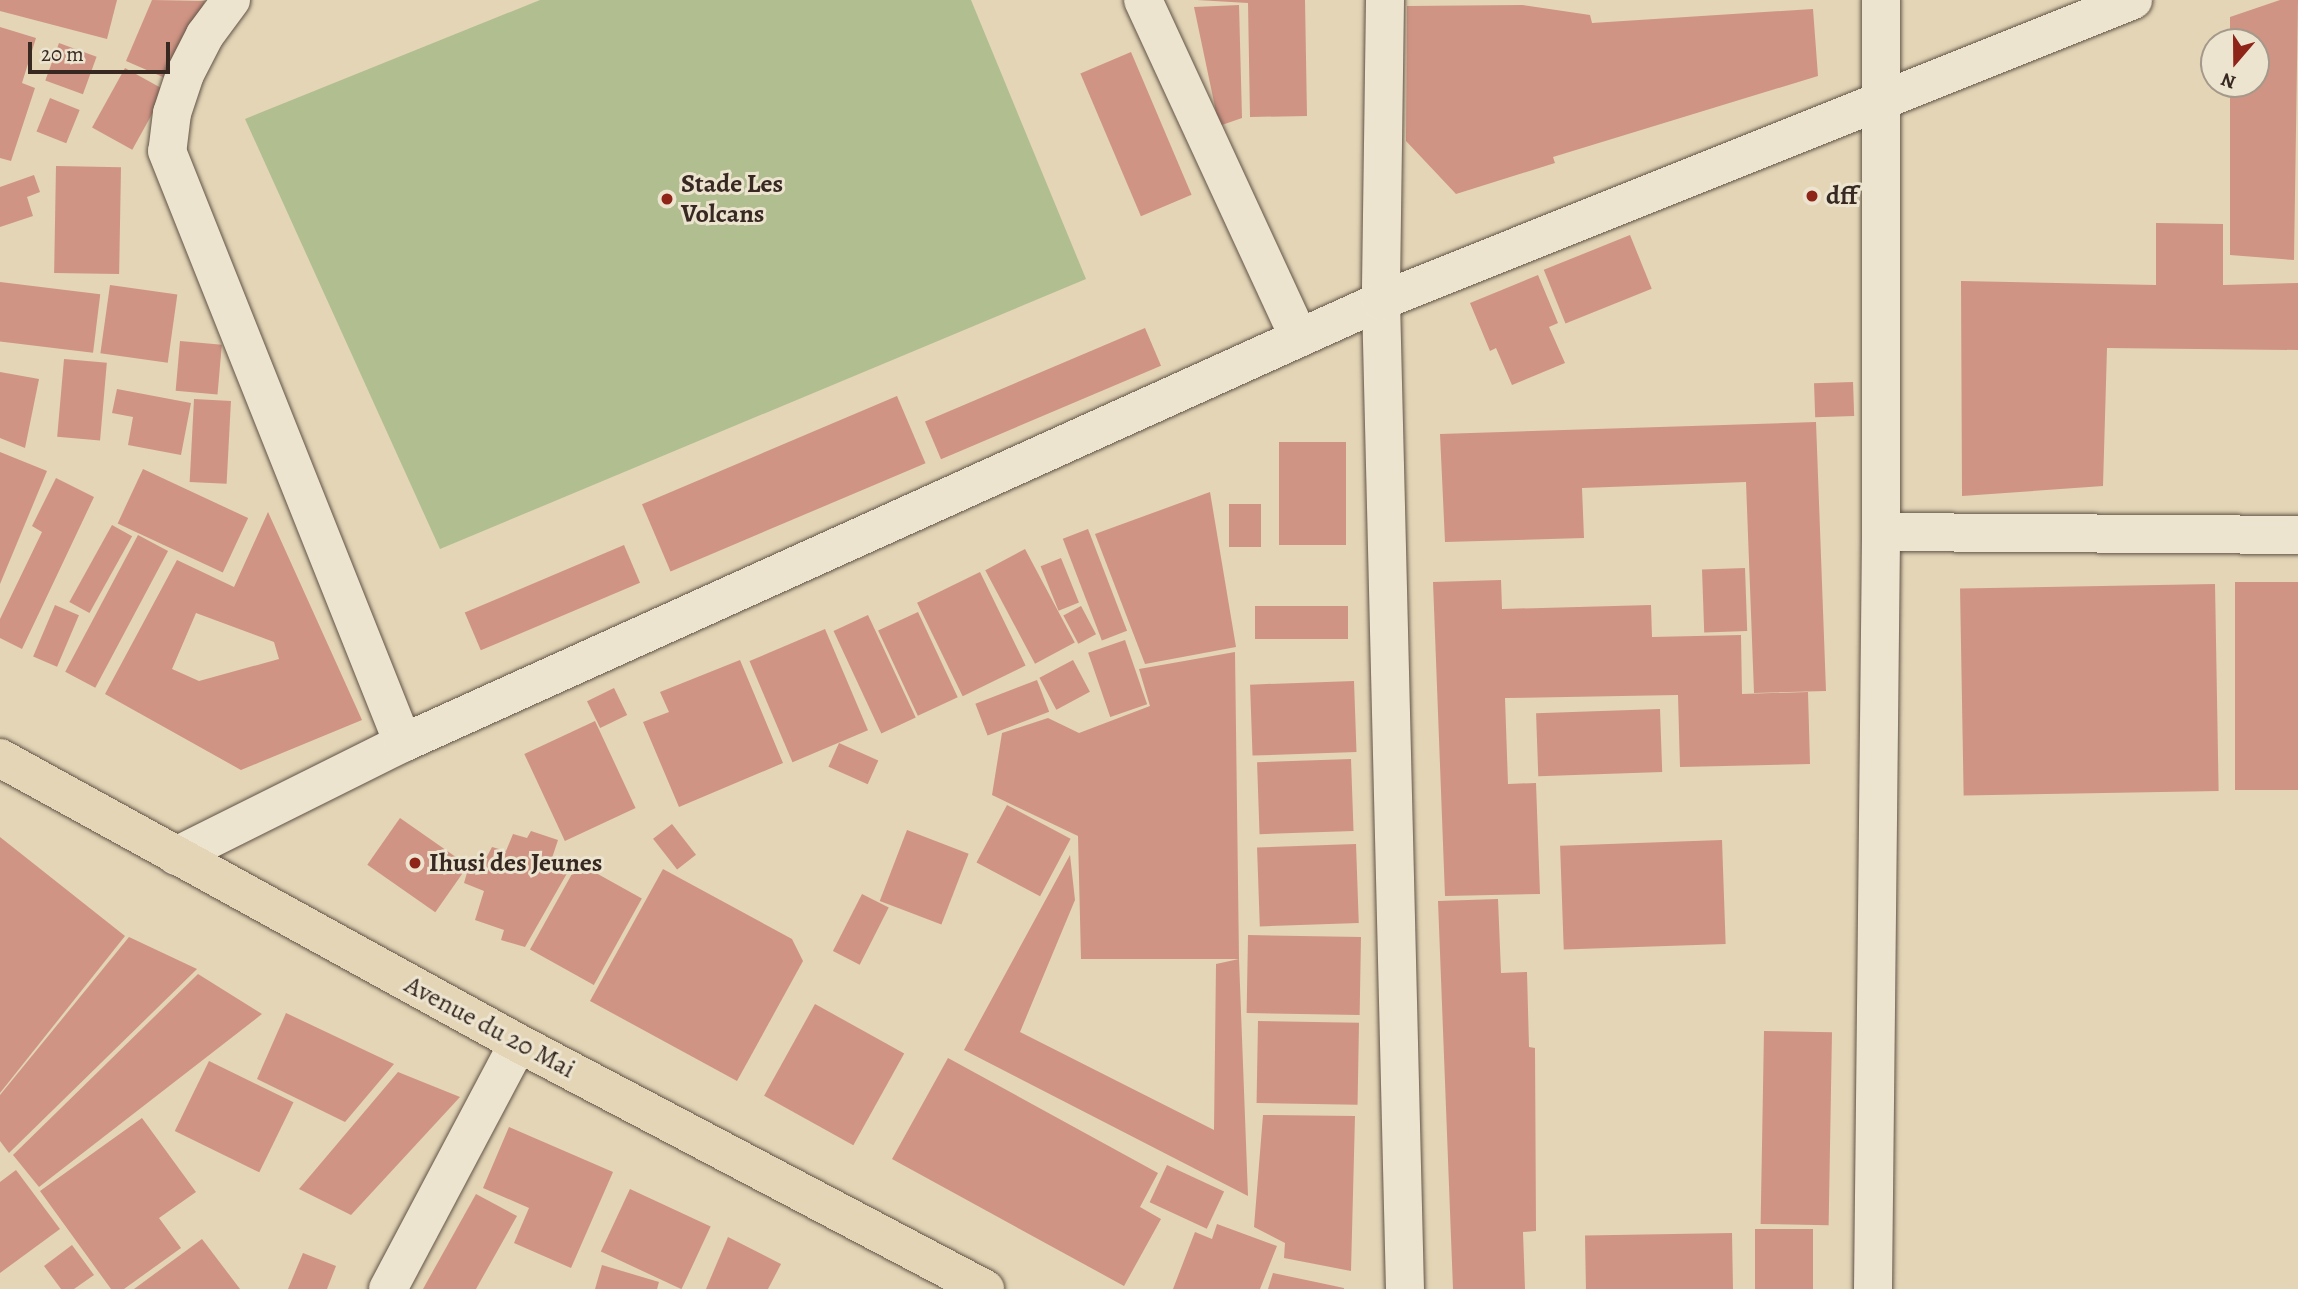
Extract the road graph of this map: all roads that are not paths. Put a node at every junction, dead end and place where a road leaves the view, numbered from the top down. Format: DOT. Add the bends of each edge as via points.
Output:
graph roads {
  1 [pos="231,0"];
  2 [pos="1143,0"];
  3 [pos="1385,0"];
  4 [pos="1881,0"];
  5 [pos="2133,0"];
  6 [pos="1881,102"];
  7 [pos="1381,302"];
  8 [pos="1299,338"];
  9 [pos="1881,532"];
  10 [pos="2298,535"];
  11 [pos="403,743"];
  12 [pos="0,758"];
  13 [pos="176,856"];
  14 [pos="518,1044"];
  15 [pos="388,1289"];
  16 [pos="985,1289"];
  17 [pos="1405,1289"];
  18 [pos="1873,1289"];
  1 -- 11 [label="street" via="205,35 185,74 172,113 167,151"];
  2 -- 8 [label="street"];
  3 -- 7 [label="street"];
  4 -- 6 [label="street"];
  5 -- 6 [label="street"];
  6 -- 7 [label="street"];
  6 -- 9 [label="street"];
  7 -- 8 [label="street"];
  7 -- 17 [label="street"];
  8 -- 11 [label="street"];
  9 -- 10 [label="street"];
  9 -- 18 [label="street"];
  11 -- 13 [label="street"];
  12 -- 13 [label="highway, Avenue du 20 Mai"];
  13 -- 14 [label="highway, Avenue du 20 Mai"];
  14 -- 15 [label="street"];
  14 -- 16 [label="highway, Avenue du 20 Mai"];
}
